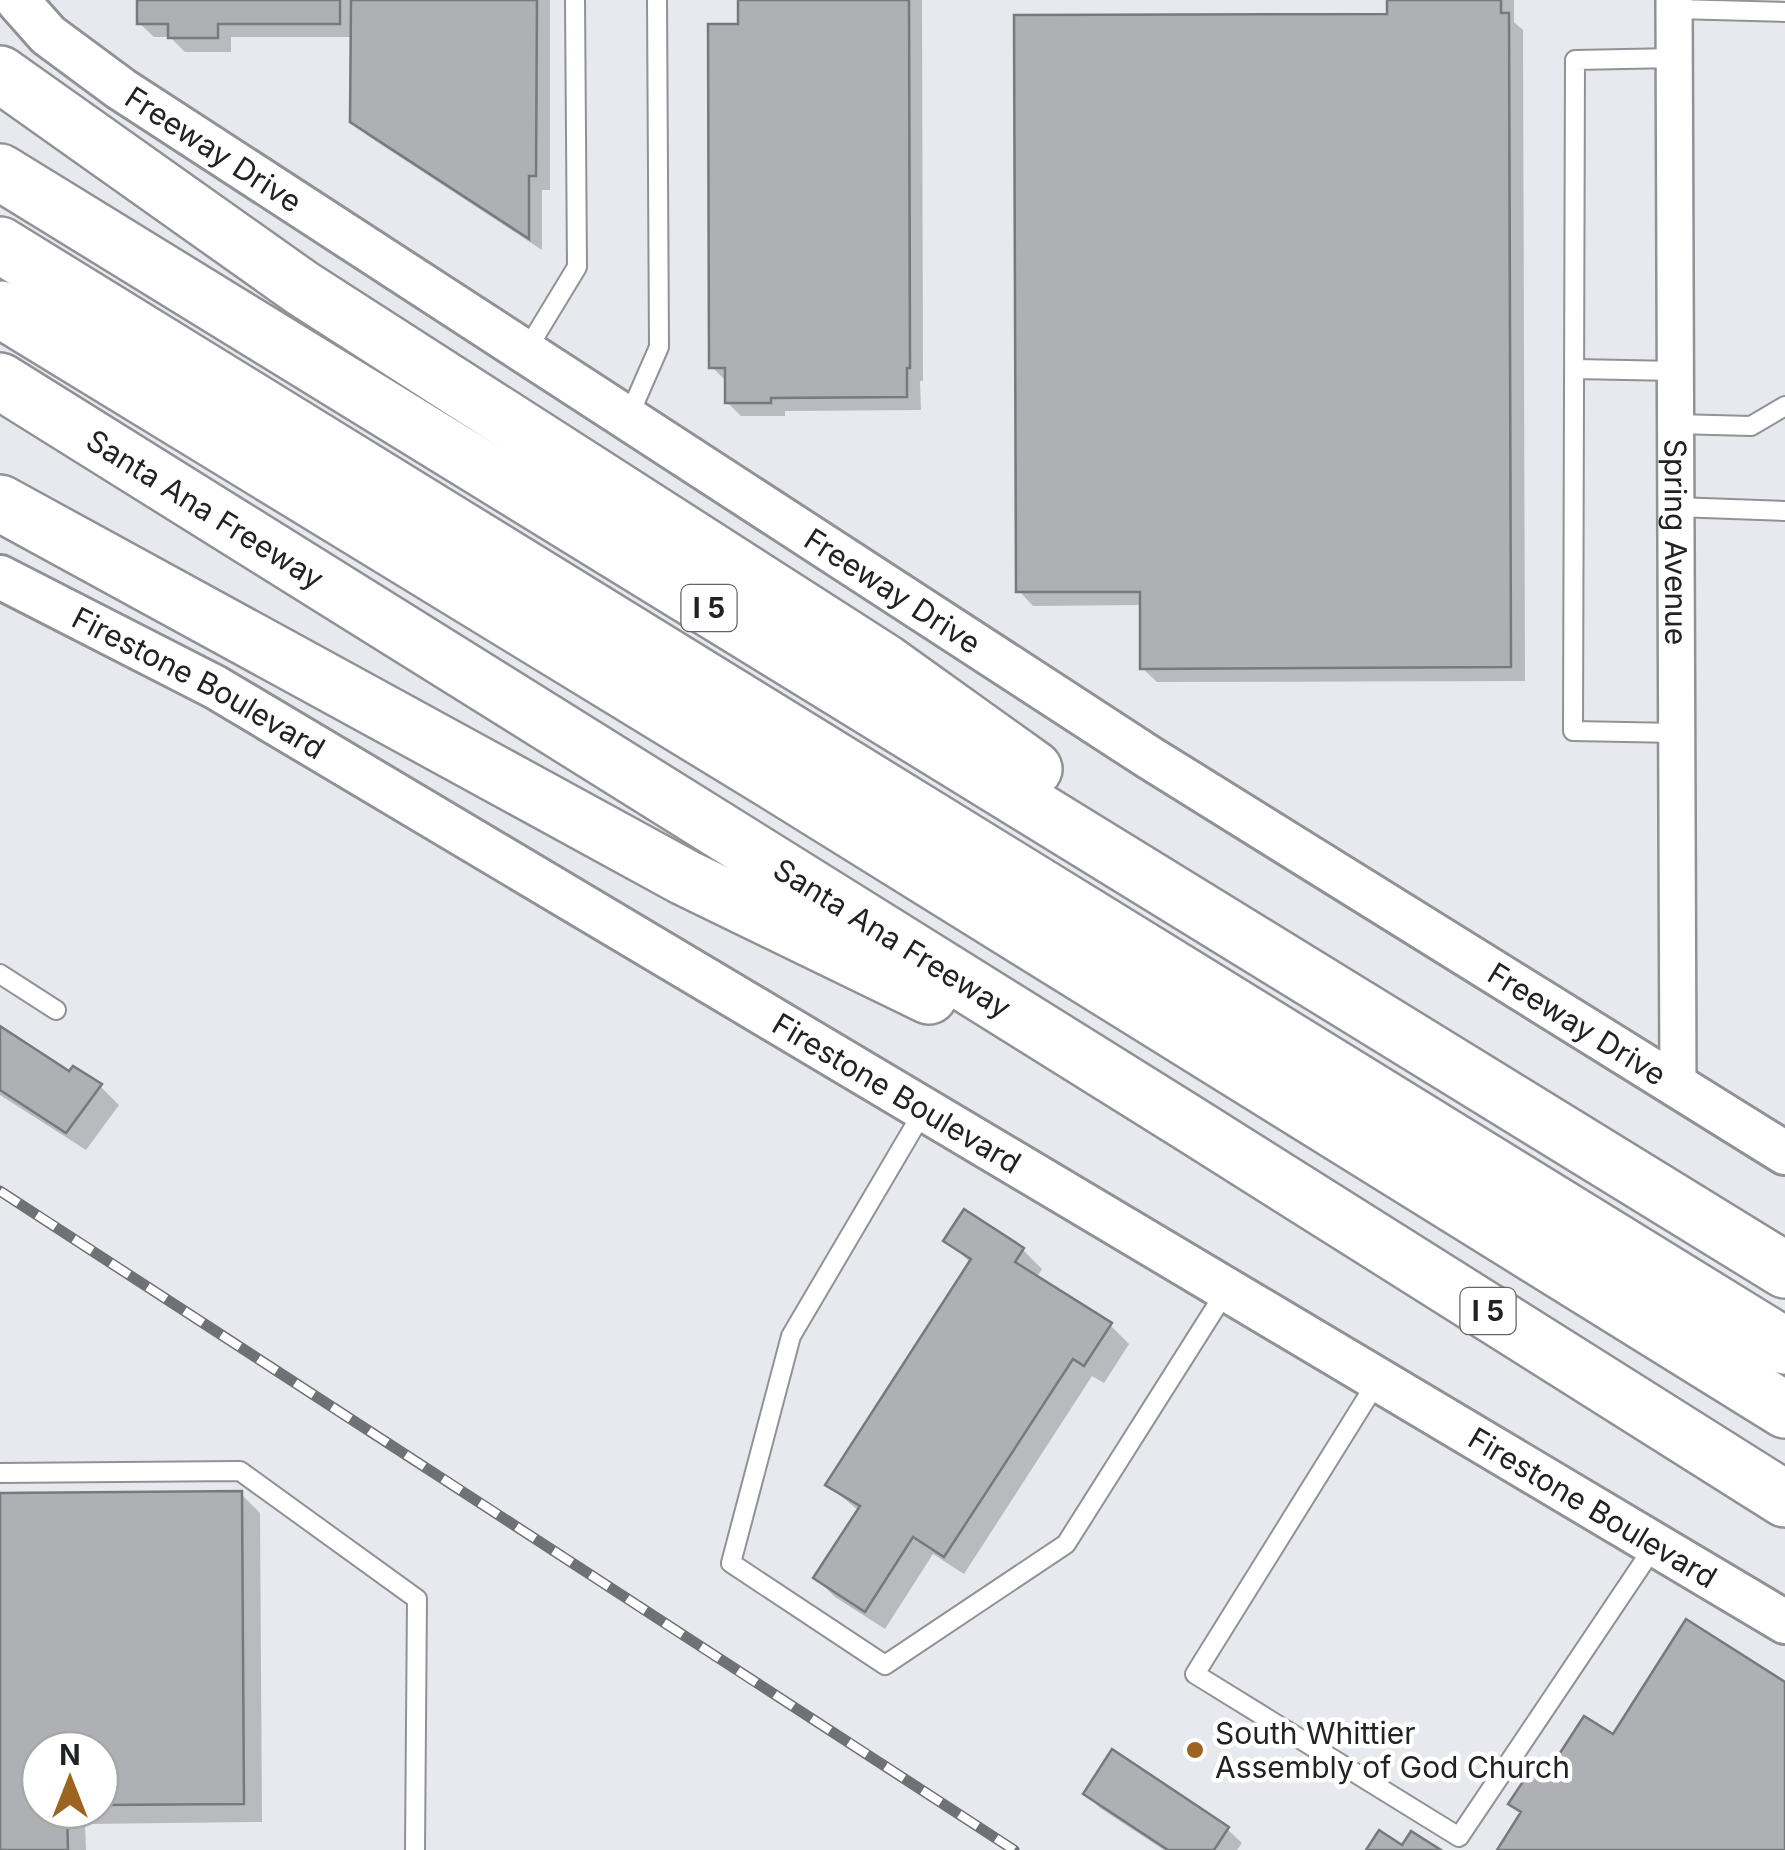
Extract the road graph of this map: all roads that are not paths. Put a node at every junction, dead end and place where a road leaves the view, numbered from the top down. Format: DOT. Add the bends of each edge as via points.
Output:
graph roads {
  1 [pos="16,0"];
  2 [pos="575,0"];
  3 [pos="657,0"];
  4 [pos="1674,4"];
  5 [pos="1785,12"];
  6 [pos="48,18"];
  7 [pos="1674,58"];
  8 [pos="0,74"];
  9 [pos="0,172"];
  10 [pos="0,245"];
  11 [pos="0,309"];
  12 [pos="526,352"];
  13 [pos="1574,369"];
  14 [pos="1676,371"];
  15 [pos="0,381"];
  16 [pos="1785,406"];
  17 [pos="628,419"];
  18 [pos="1676,424"];
  19 [pos="0,503"];
  20 [pos="1676,507"];
  21 [pos="1785,511"];
  22 [pos="0,577"];
  23 [pos="1677,733"];
  24 [pos="0,974"];
  25 [pos="56,1010"];
  26 [pos="1418,1044"];
  27 [pos="1678,1087"];
  28 [pos="925,1110"];
  29 [pos="1190,1124"];
  30 [pos="1785,1153"];
  31 [pos="1785,1270"];
  32 [pos="1226,1289"];
  33 [pos="1785,1346"];
  34 [pos="1378,1380"];
  35 [pos="1785,1410"];
  36 [pos="0,1473"];
  37 [pos="1785,1499"];
  38 [pos="1655,1545"];
  39 [pos="1785,1622"];
  40 [pos="414,1850"];
  1 -- 6 [label="street, Freeway Drive"];
  2 -- 12 [label="lane" via="576,267"];
  3 -- 17 [label="lane" via="660,347"];
  4 -- 5 [label="lane"];
  4 -- 7 [label="street, Spring Avenue"];
  6 -- 12 [label="street, Freeway Drive" via="120,90"];
  7 -- 13 [label="lane" via="1575,60"];
  7 -- 14 [label="street, Spring Avenue"];
  8 -- 26 [label="highway" via="302,288 886,663"];
  9 -- 26 [label="highway, I 5"];
  10 -- 33 [label="highway"];
  11 -- 35 [label="highway"];
  12 -- 17 [label="street, Freeway Drive"];
  13 -- 14 [label="lane"];
  13 -- 23 [label="lane" via="1574,731"];
  14 -- 18 [label="street, Spring Avenue"];
  15 -- 29 [label="highway, Santa Ana Freeway / I 5"];
  16 -- 18 [label="lane" via="1751,426"];
  17 -- 27 [label="street, Freeway Drive" via="1150,758"];
  18 -- 20 [label="street, Spring Avenue"];
  19 -- 29 [label="highway" via="684,877"];
  20 -- 21 [label="lane"];
  20 -- 23 [label="street, Spring Avenue"];
  22 -- 28 [label="street, Firestone Boulevard" via="215,688"];
  23 -- 27 [label="street, Spring Avenue"];
  24 -- 25 [label="lane"];
  26 -- 31 [label="highway, I 5"];
  27 -- 30 [label="street, Freeway Drive"];
  28 -- 32 [label="street, Firestone Boulevard"];
  28 -- 32 [label="lane" via="791,1336 731,1563 885,1666 1066,1544"];
  29 -- 37 [label="highway, Santa Ana Freeway / I 5"];
  32 -- 34 [label="street, Firestone Boulevard"];
  34 -- 38 [label="street, Firestone Boulevard"];
  34 -- 38 [label="lane" via="1194,1674 1459,1837"];
  36 -- 40 [label="lane" via="240,1470 417,1599"];
  38 -- 39 [label="street, Firestone Boulevard"];
}
